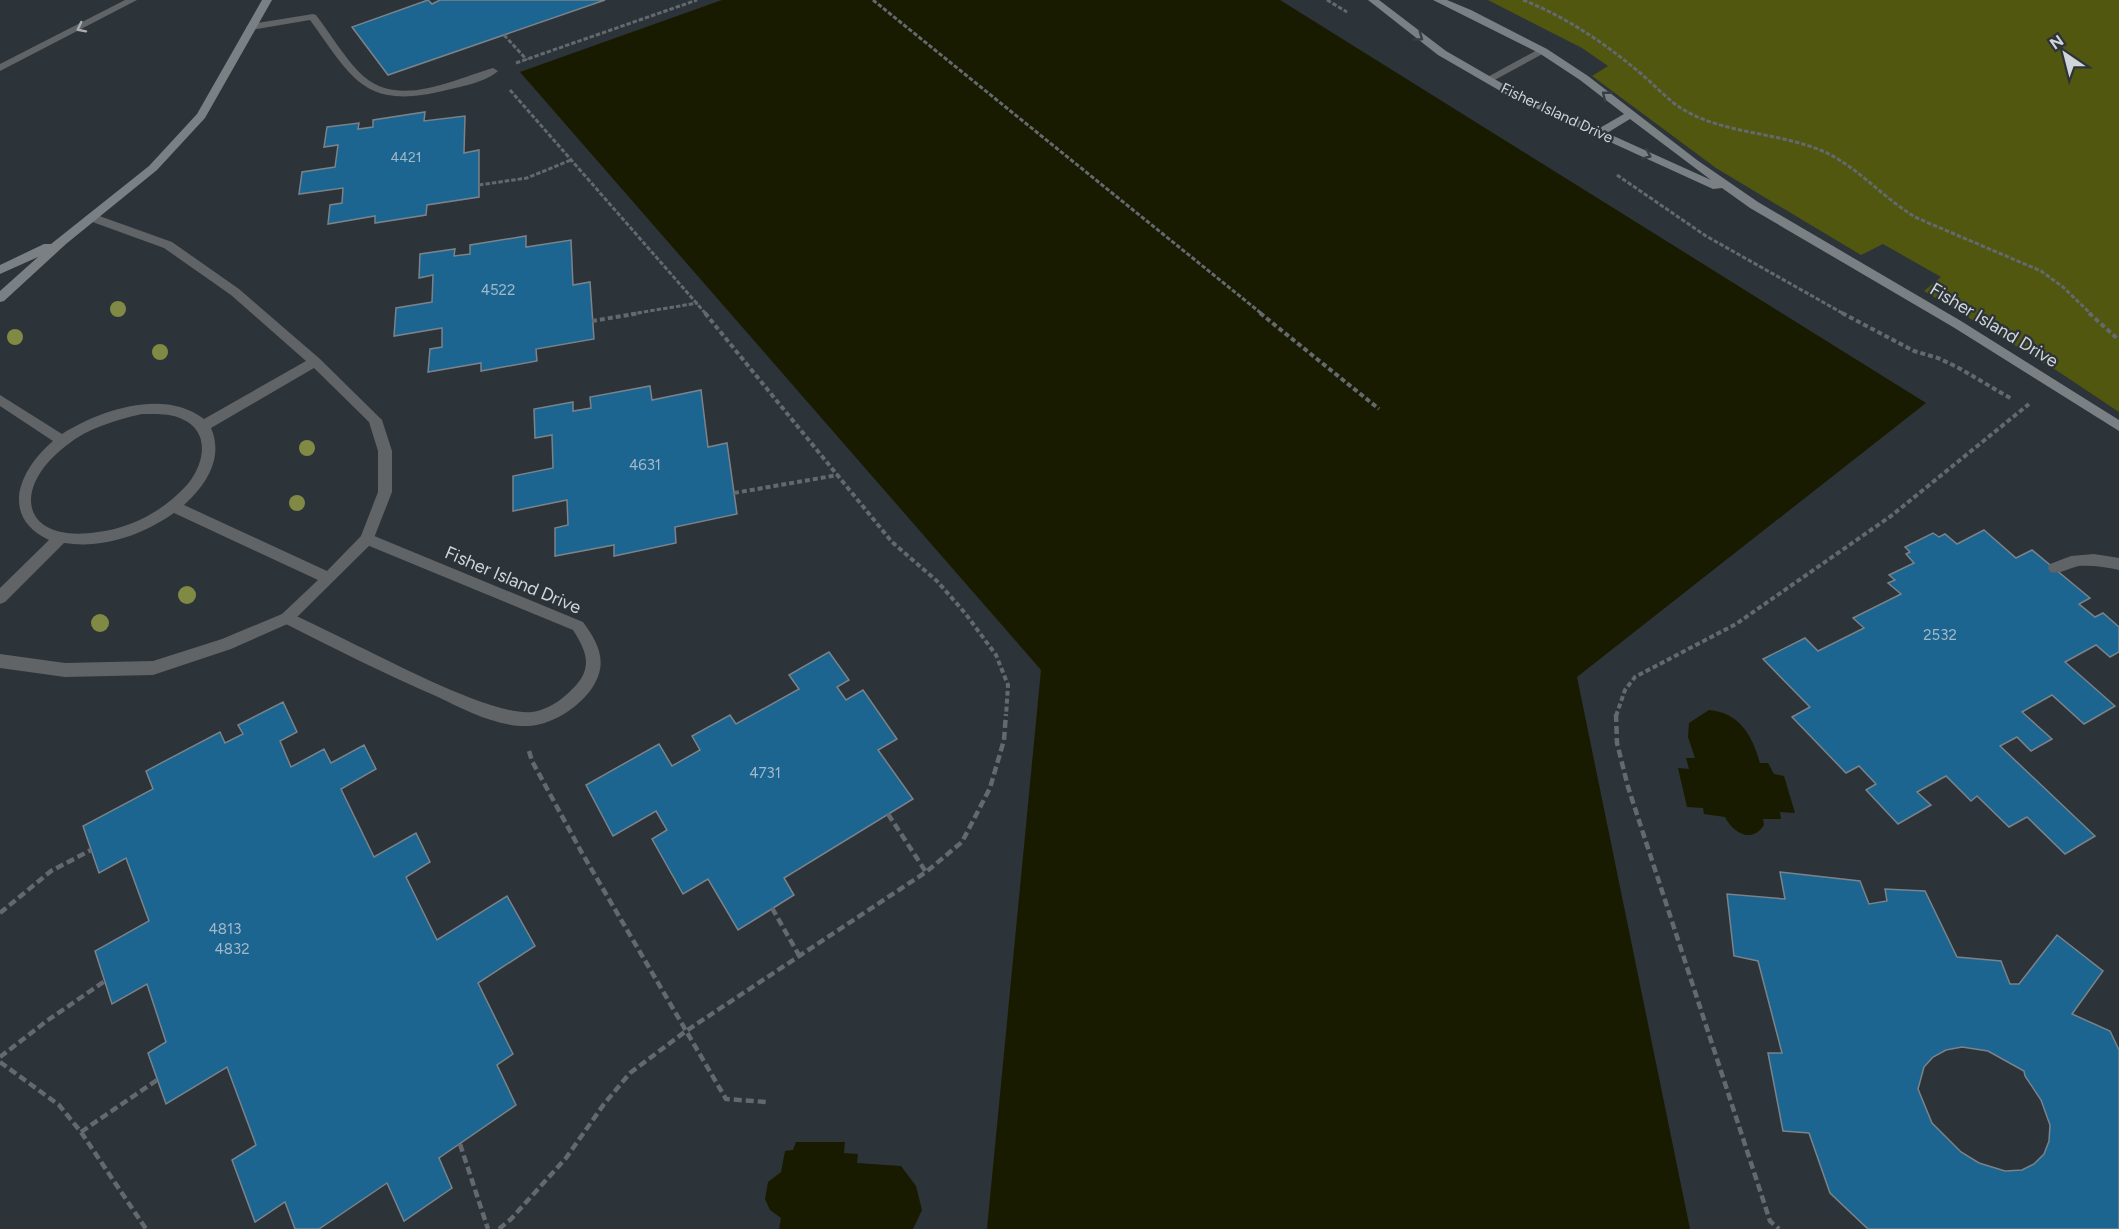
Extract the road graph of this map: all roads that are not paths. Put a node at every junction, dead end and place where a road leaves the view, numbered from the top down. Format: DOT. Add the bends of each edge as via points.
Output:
graph roads {
  1 [pos="132,0"];
  2 [pos="267,0"];
  3 [pos="1438,0"];
  4 [pos="1377,1"];
  5 [pos="251,27"];
  6 [pos="1543,51"];
  7 [pos="0,68"];
  8 [pos="494,71"];
  9 [pos="1487,80"];
  10 [pos="1631,114"];
  11 [pos="1599,133"];
  12 [pos="1754,205"];
  13 [pos="91,217"];
  14 [pos="62,241"];
  15 [pos="0,270"];
  16 [pos="0,298"];
  17 [pos="315,362"];
  18 [pos="0,400"];
  19 [pos="203,426"];
  20 [pos="2119,426"];
  21 [pos="62,441"];
  22 [pos="173,506"];
  23 [pos="60,538"];
  24 [pos="367,539"];
  25 [pos="2119,564"];
  26 [pos="2055,568"];
  27 [pos="329,579"];
  28 [pos="0,598"];
  29 [pos="288,618"];
  30 [pos="0,661"];
  1 -- 7 [label="street, one-way"];
  2 -- 5 [label="street"];
  3 -- 6 [label="street, Fisher Island Drive"];
  4 -- 9 [label="street, Fisher Island Drive, one-way" via="1425,41"];
  5 -- 8 [label="street" via="313,17 362,81 400,93 447,89"];
  5 -- 13 [label="street" via="201,116 153,168"];
  6 -- 9 [label="street"];
  10 -- 6 [label="street, Fisher Island Drive, one-way"];
  9 -- 11 [label="street, Fisher Island Drive"];
  10 -- 11 [label="street"];
  10 -- 12 [label="street, Fisher Island Drive"];
  11 -- 12 [label="street, Fisher Island Drive, one-way"];
  12 -- 20 [label="street, Fisher Island Drive" via="1957,324"];
  13 -- 14 [label="street"];
  13 -- 17 [label="street" via="168,245 235,292"];
  14 -- 15 [label="street"];
  14 -- 16 [label="street"];
  17 -- 19 [label="street"];
  17 -- 24 [label="street" via="375,420 385,451 385,492"];
  18 -- 21 [label="street"];
  19 -- 21 [label="street" via="188,415 168,409 142,410 114,415"];
  19 -- 22 [label="street" via="210,438 204,471"];
  21 -- 23 [label="street" via="26,480 22,500 26,518 39,531"];
  22 -- 23 [label="street" via="117,534 87,540"];
  22 -- 27 [label="street"];
  23 -- 28 [label="street"];
  24 -- 27 [label="street"];
  24 -- 29 [label="street, Fisher Island Drive" via="578,626 594,649 594,668 589,680 565,706 523,720 421,684"];
  25 -- 26 [label="street" via="2084,558"];
  27 -- 29 [label="street"];
  29 -- 30 [label="street" via="153,668 65,670"];
}
